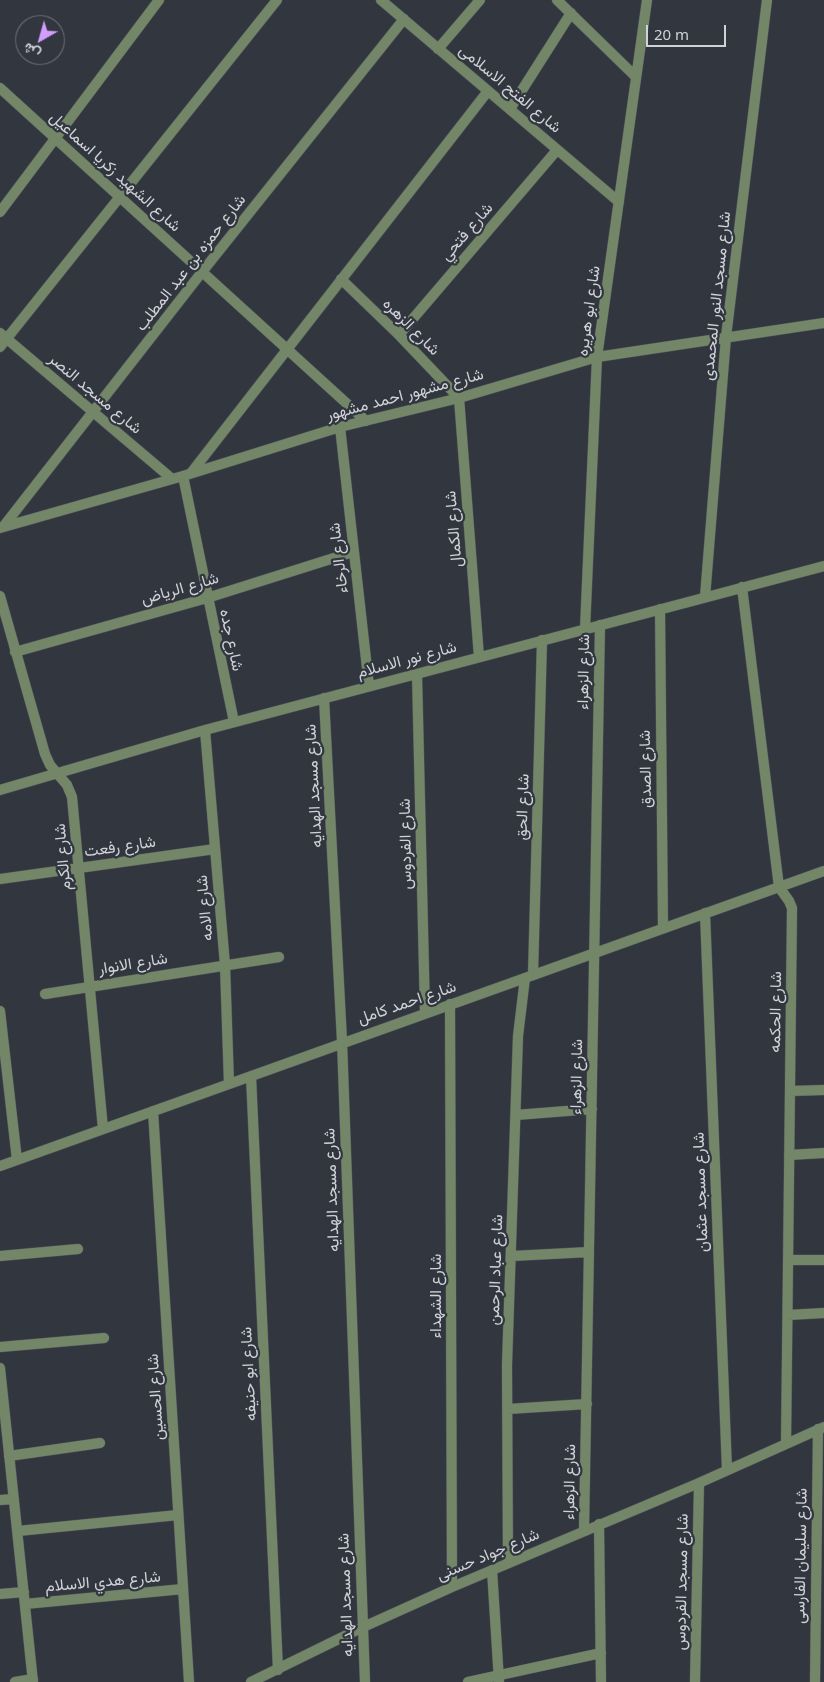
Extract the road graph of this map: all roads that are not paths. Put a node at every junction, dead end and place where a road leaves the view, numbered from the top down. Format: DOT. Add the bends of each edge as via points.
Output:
graph roads {
  1 [pos="160,0"];
  2 [pos="277,0"];
  3 [pos="381,0"];
  4 [pos="480,0"];
  5 [pos="557,0"];
  6 [pos="647,0"];
  7 [pos="767,0"];
  8 [pos="571,13"];
  9 [pos="404,19"];
  10 [pos="438,49"];
  11 [pos="636,77"];
  12 [pos="0,88"];
  13 [pos="488,91"];
  14 [pos="510,109"];
  15 [pos="57,139"];
  16 [pos="557,150"];
  17 [pos="120,197"];
  18 [pos="619,202"];
  19 [pos="0,212"];
  20 [pos="202,272"];
  21 [pos="341,279"];
  22 [pos="824,323"];
  23 [pos="399,334"];
  24 [pos="3,336"];
  25 [pos="726,337"];
  26 [pos="0,347"];
  27 [pos="287,349"];
  28 [pos="597,357"];
  29 [pos="459,398"];
  30 [pos="93,412"];
  31 [pos="366,421"];
  32 [pos="340,427"];
  33 [pos="187,474"];
  34 [pos="171,478"];
  35 [pos="2,528"];
  36 [pos="353,552"];
  37 [pos="824,566"];
  38 [pos="742,587"];
  39 [pos="0,596"];
  40 [pos="705,597"];
  41 [pos="207,598"];
  42 [pos="660,609"];
  43 [pos="600,625"];
  44 [pos="585,629"];
  45 [pos="542,640"];
  46 [pos="15,652"];
  47 [pos="479,657"];
  48 [pos="417,674"];
  49 [pos="369,686"];
  50 [pos="324,698"];
  51 [pos="234,722"];
  52 [pos="205,730"];
  53 [pos="60,774"];
  54 [pos="0,790"];
  55 [pos="215,849"];
  56 [pos="79,868"];
  57 [pos="824,871"];
  58 [pos="0,879"];
  59 [pos="779,887"];
  60 [pos="705,913"];
  61 [pos="663,928"];
  62 [pos="594,953"];
  63 [pos="279,957"];
  64 [pos="225,964"];
  65 [pos="529,976"];
  66 [pos="90,986"];
  67 [pos="45,994"];
  68 [pos="450,1004"];
  69 [pos="0,1011"];
  70 [pos="424,1013"];
  71 [pos="342,1042"];
  72 [pos="251,1076"];
  73 [pos="229,1084"];
  74 [pos="824,1090"];
  75 [pos="790,1091"];
  76 [pos="592,1109"];
  77 [pos="153,1111"];
  78 [pos="516,1115"];
  79 [pos="103,1128"];
  80 [pos="824,1153"];
  81 [pos="789,1155"];
  82 [pos="17,1160"];
  83 [pos="0,1166"];
  84 [pos="78,1249"];
  85 [pos="589,1252"];
  86 [pos="0,1256"];
  87 [pos="512,1256"];
  88 [pos="788,1260"];
  89 [pos="824,1260"];
  90 [pos="824,1313"];
  91 [pos="788,1315"];
  92 [pos="104,1338"];
  93 [pos="0,1347"];
  94 [pos="0,1368"];
  95 [pos="587,1404"];
  96 [pos="508,1409"];
  97 [pos="821,1428"];
  98 [pos="100,1443"];
  99 [pos="786,1444"];
  100 [pos="6,1452"];
  101 [pos="727,1470"];
  102 [pos="699,1483"];
  103 [pos="14,1499"];
  104 [pos="0,1500"];
  105 [pos="178,1515"];
  106 [pos="599,1524"];
  107 [pos="584,1530"];
  108 [pos="18,1531"];
  109 [pos="508,1563"];
  110 [pos="492,1570"];
  111 [pos="452,1587"];
  112 [pos="183,1589"];
  113 [pos="24,1592"];
  114 [pos="0,1594"];
  115 [pos="25,1604"];
  116 [pos="361,1628"];
  117 [pos="601,1653"];
  118 [pos="278,1670"];
  119 [pos="499,1679"];
  120 [pos="33,1681"];
  121 [pos="15,1682"];
  122 [pos="189,1682"];
  123 [pos="251,1682"];
  124 [pos="365,1682"];
  125 [pos="468,1682"];
  126 [pos="601,1682"];
  127 [pos="695,1682"];
  128 [pos="815,1682"];
  1 -- 15 [label="street"];
  2 -- 17 [label="street"];
  3 -- 9 [label="street, شارع الفتح الاسلامى"];
  4 -- 10 [label="street"];
  5 -- 8 [label="street"];
  6 -- 11 [label="street, شارع ابو هريره"];
  7 -- 25 [label="street, شارع مسجد النور المحمدى"];
  8 -- 11 [label="street"];
  8 -- 14 [label="street"];
  9 -- 10 [label="street, شارع الفتح الاسلامى"];
  9 -- 20 [label="street, شارع حمزه بن عبد المطلب"];
  10 -- 13 [label="street, شارع الفتح الاسلامى"];
  11 -- 18 [label="street, شارع ابو هريره"];
  12 -- 15 [label="street, شارع الشهيد زكريا اسماعيل"];
  13 -- 14 [label="street, شارع الفتح الاسلامى"];
  13 -- 21 [label="street"];
  14 -- 16 [label="street, شارع الفتح الاسلامى"];
  15 -- 17 [label="street, شارع الشهيد زكريا اسماعيل"];
  15 -- 19 [label="street"];
  16 -- 18 [label="street, شارع الفتح الاسلامى"];
  16 -- 23 [label="street, شارع فتحي"];
  17 -- 20 [label="street, شارع الشهيد زكريا اسماعيل"];
  17 -- 24 [label="street"];
  18 -- 28 [label="street, شارع ابو هريره"];
  20 -- 27 [label="street, شارع الشهيد زكريا اسماعيل"];
  20 -- 30 [label="street, شارع حمزه بن عبد المطلب"];
  21 -- 23 [label="street, شارع الزهره"];
  21 -- 27 [label="street"];
  22 -- 25 [label="street, شارع مشهور احمد مشهور"];
  23 -- 29 [label="street, شارع الزهره"];
  24 -- 26 [label="street"];
  24 -- 30 [label="street, شارع مسجد النصر"];
  25 -- 28 [label="street, شارع مشهور احمد مشهور"];
  25 -- 40 [label="street, شارع مسجد النور المحمدى"];
  27 -- 31 [label="street, شارع الشهيد زكريا اسماعيل"];
  27 -- 33 [label="street"];
  28 -- 29 [label="street, شارع مشهور احمد مشهور"];
  28 -- 44 [label="street, شارع ابو هريره"];
  29 -- 31 [label="street, شارع مشهور احمد مشهور"];
  29 -- 47 [label="street, شارع الكمال"];
  30 -- 34 [label="street, شارع مسجد النصر"];
  30 -- 35 [label="street, شارع حمزه بن عبد المطلب"];
  31 -- 32 [label="street, شارع مشهور احمد مشهور"];
  32 -- 33 [label="street, شارع مشهور احمد مشهور"];
  32 -- 36 [label="street, شارع الرخاء"];
  33 -- 34 [label="street, شارع مشهور احمد مشهور"];
  33 -- 41 [label="street, شارع جده"];
  34 -- 35 [label="street, شارع مشهور احمد مشهور"];
  36 -- 41 [label="street, شارع الرياض"];
  36 -- 49 [label="street, شارع الرخاء"];
  37 -- 38 [label="street, شارع نور الاسلام"];
  38 -- 40 [label="street, شارع نور الاسلام"];
  38 -- 59 [label="street, شارع الحكمه"];
  39 -- 46 [label="street, شارع الكرم"];
  40 -- 42 [label="street, شارع نور الاسلام"];
  41 -- 46 [label="street, شارع الرياض"];
  41 -- 51 [label="street, شارع جده"];
  42 -- 43 [label="street, شارع نور الاسلام"];
  42 -- 61 [label="street, شارع الصدق"];
  43 -- 44 [label="street, شارع نور الاسلام"];
  43 -- 62 [label="street, شارع الزهراء"];
  44 -- 45 [label="street, شارع نور الاسلام"];
  45 -- 47 [label="street, شارع نور الاسلام"];
  45 -- 65 [label="street, شارع الحق"];
  46 -- 53 [label="street, شارع الكرم" via="45,754 50,765"];
  47 -- 48 [label="street, شارع نور الاسلام"];
  48 -- 49 [label="street, شارع نور الاسلام"];
  48 -- 70 [label="street, شارع الفردوس"];
  49 -- 50 [label="street, شارع نور الاسلام"];
  50 -- 51 [label="street, شارع نور الاسلام"];
  50 -- 71 [label="street, شارع مسجد الهدايه"];
  51 -- 52 [label="street, شارع نور الاسلام"];
  52 -- 53 [label="street, شارع نور الاسلام"];
  52 -- 55 [label="street, شارع الامه"];
  53 -- 54 [label="street, شارع نور الاسلام"];
  53 -- 56 [label="street, شارع الكرم" via="72,797"];
  55 -- 56 [label="street, شارع رفعت"];
  55 -- 64 [label="street, شارع الامه"];
  56 -- 58 [label="street, شارع رفعت"];
  56 -- 66 [label="street, شارع الكرم"];
  57 -- 59 [label="street, شارع احمد كامل"];
  59 -- 60 [label="street, شارع احمد كامل"];
  59 -- 75 [label="street, شارع الحكمه" via="792,908"];
  60 -- 61 [label="street, شارع احمد كامل"];
  60 -- 101 [label="street, شارع مسجد عثمان"];
  61 -- 62 [label="street, شارع احمد كامل"];
  62 -- 65 [label="street, شارع احمد كامل"];
  62 -- 76 [label="street, شارع الزهراء"];
  63 -- 64 [label="street, شارع الانوار"];
  64 -- 66 [label="street, شارع الانوار"];
  64 -- 73 [label="street, شارع الامه"];
  65 -- 68 [label="street, شارع احمد كامل"];
  65 -- 78 [label="street, شارع عباد الرحمن" via="518,1036"];
  66 -- 67 [label="street, شارع الانوار"];
  66 -- 79 [label="street, شارع الكرم"];
  68 -- 70 [label="street, شارع احمد كامل"];
  68 -- 111 [label="street, شارع الشهداء"];
  69 -- 82 [label="street"];
  70 -- 71 [label="street, شارع احمد كامل"];
  71 -- 72 [label="street, شارع احمد كامل"];
  71 -- 116 [label="street, شارع مسجد الهدايه"];
  72 -- 73 [label="street, شارع احمد كامل"];
  72 -- 118 [label="street, شارع ابو حنيفه"];
  73 -- 77 [label="street, شارع احمد كامل"];
  74 -- 75 [label="street"];
  75 -- 81 [label="street, شارع الحكمه"];
  76 -- 78 [label="street"];
  76 -- 85 [label="street, شارع الزهراء"];
  77 -- 79 [label="street, شارع احمد كامل"];
  77 -- 105 [label="street, شارع الحسين"];
  78 -- 87 [label="street, شارع عباد الرحمن"];
  79 -- 82 [label="street, شارع احمد كامل"];
  80 -- 81 [label="street"];
  81 -- 88 [label="street, شارع الحكمه"];
  82 -- 83 [label="street, شارع احمد كامل"];
  84 -- 86 [label="street"];
  85 -- 87 [label="street"];
  85 -- 95 [label="street, شارع الزهراء"];
  87 -- 96 [label="street, شارع عباد الرحمن"];
  88 -- 89 [label="street"];
  88 -- 91 [label="street, شارع الحكمه"];
  90 -- 91 [label="street"];
  91 -- 99 [label="street, شارع الحكمه"];
  92 -- 93 [label="street"];
  94 -- 100 [label="street"];
  95 -- 96 [label="street"];
  95 -- 107 [label="street, شارع الزهراء"];
  96 -- 109 [label="street, شارع عباد الرحمن"];
  97 -- 99 [label="street, شارع جواد حسنى"];
  97 -- 128 [label="street, شارع سليمان الفارسى"];
  98 -- 100 [label="street"];
  99 -- 101 [label="street, شارع جواد حسنى"];
  100 -- 103 [label="street"];
  101 -- 102 [label="street, شارع جواد حسنى"];
  102 -- 106 [label="street, شارع جواد حسنى"];
  102 -- 127 [label="street, شارع مسجد الفردوس"];
  103 -- 104 [label="street"];
  103 -- 108 [label="street"];
  105 -- 108 [label="street"];
  105 -- 112 [label="street, شارع الحسين"];
  106 -- 107 [label="street, شارع جواد حسنى"];
  106 -- 117 [label="street, شارع الزهراء"];
  107 -- 109 [label="street, شارع جواد حسنى"];
  108 -- 113 [label="street"];
  109 -- 110 [label="street, شارع جواد حسنى"];
  110 -- 111 [label="street, شارع جواد حسنى"];
  110 -- 119 [label="street"];
  111 -- 116 [label="street, شارع جواد حسنى"];
  112 -- 115 [label="street, شارع هدي الاسلام"];
  112 -- 122 [label="street, شارع الحسين"];
  113 -- 114 [label="street"];
  113 -- 115 [label="street"];
  115 -- 120 [label="street"];
  116 -- 118 [label="street, شارع جواد حسنى"];
  116 -- 124 [label="street, شارع مسجد الهدايه"];
  117 -- 119 [label="street"];
  117 -- 126 [label="street, شارع الزهراء"];
  118 -- 123 [label="street, شارع جواد حسنى"];
  119 -- 125 [label="street"];
  120 -- 121 [label="street"];
}
